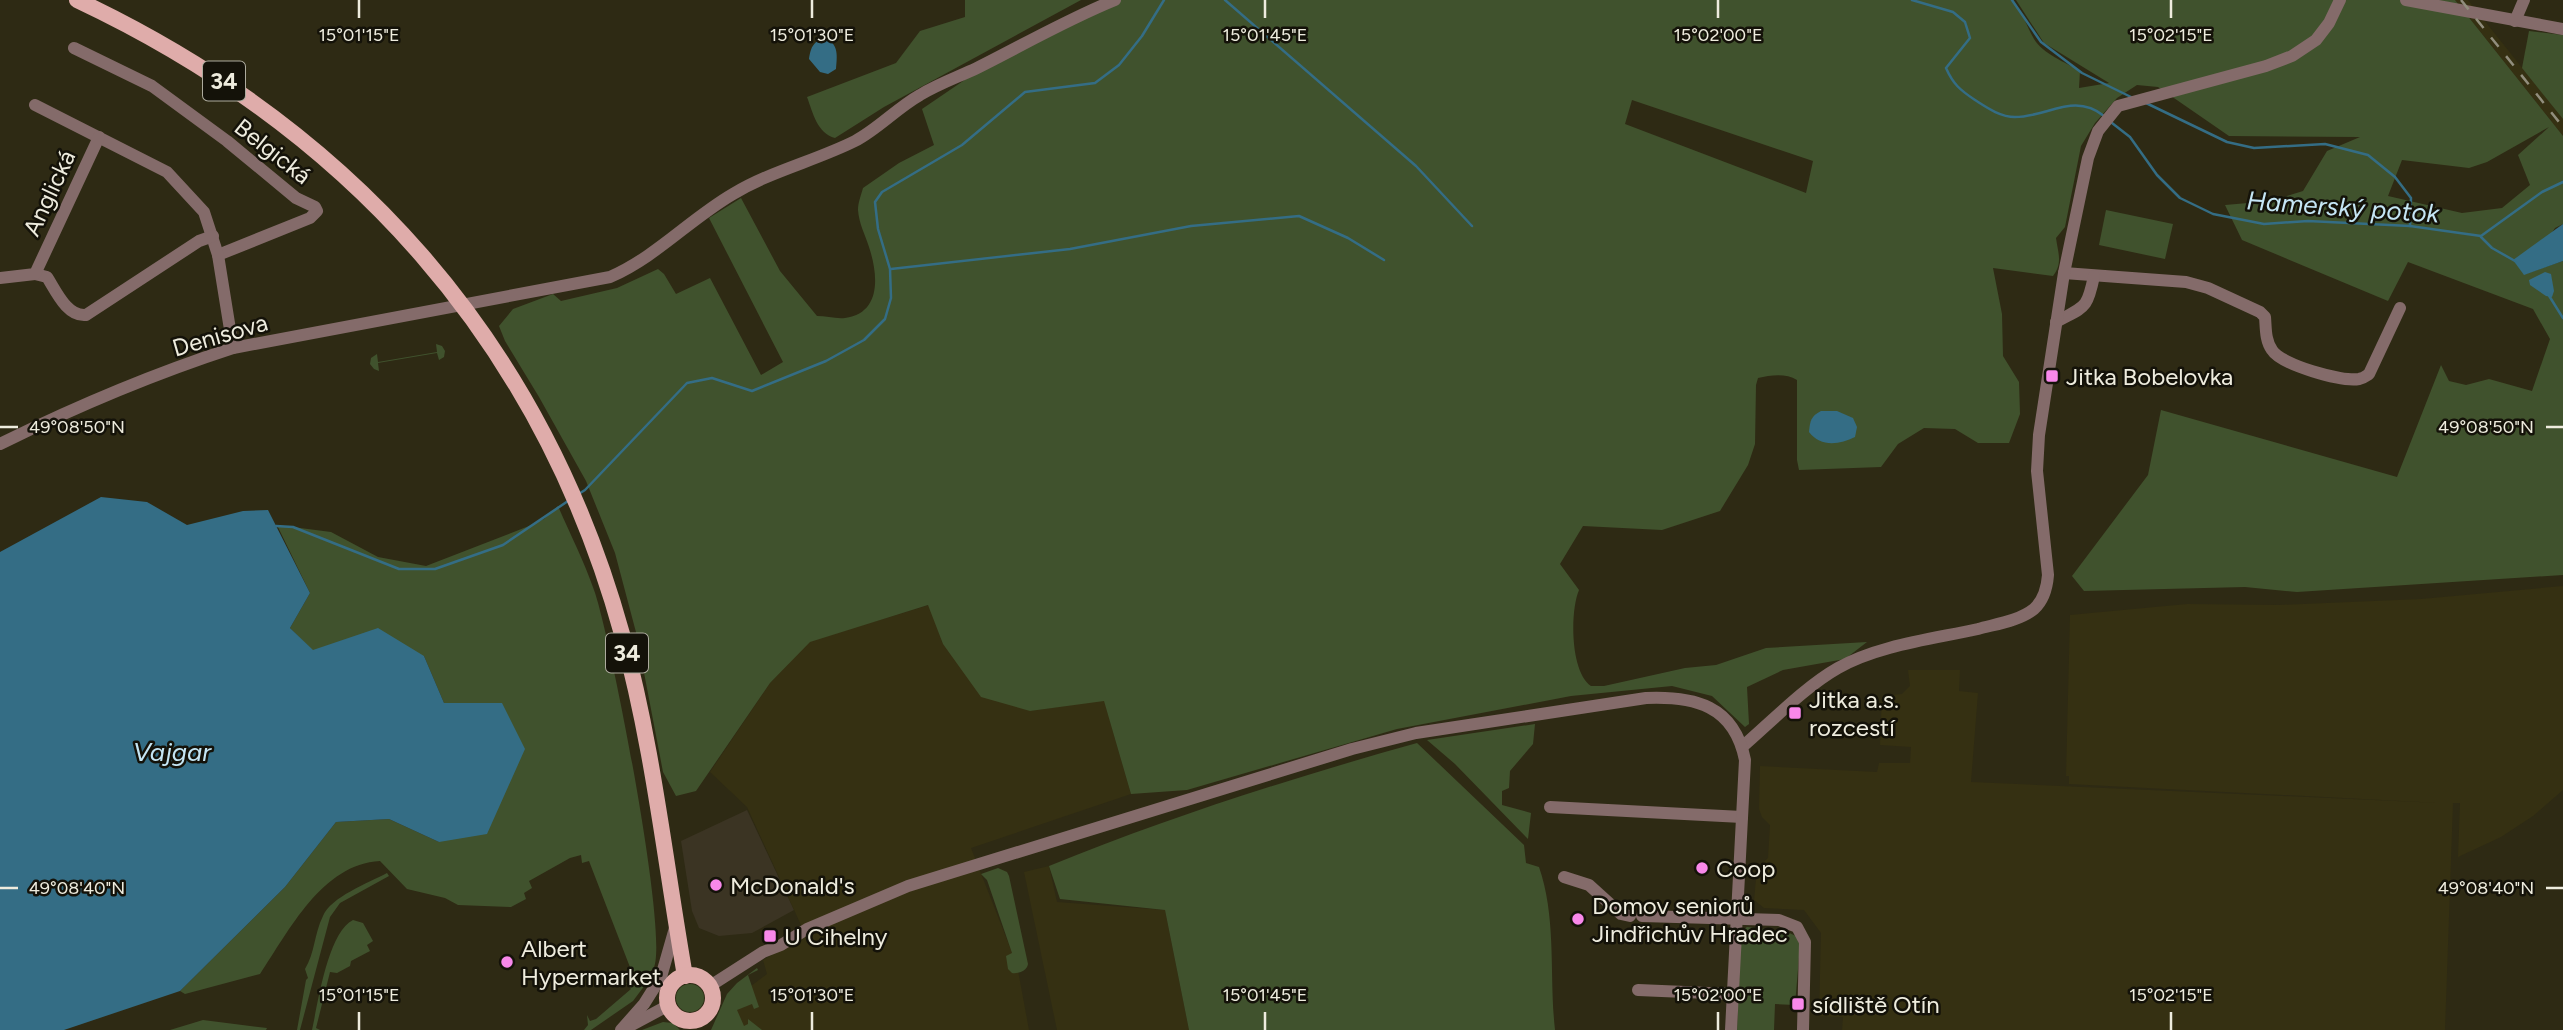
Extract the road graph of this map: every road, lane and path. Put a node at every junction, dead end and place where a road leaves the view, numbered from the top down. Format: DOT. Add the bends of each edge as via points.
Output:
graph roads {
  1 [pos="77,0"];
  2 [pos="1115,0"];
  3 [pos="2340,0"];
  4 [pos="2406,0"];
  5 [pos="2524,0"];
  6 [pos="2515,21"];
  7 [pos="2563,29"];
  8 [pos="74,48"];
  9 [pos="35,105"];
  10 [pos="99,136"];
  11 [pos="213,236"];
  12 [pos="218,255"];
  13 [pos="2064,273"];
  14 [pos="35,274"];
  15 [pos="2094,276"];
  16 [pos="0,278"];
  17 [pos="463,305"];
  18 [pos="2400,308"];
  19 [pos="2056,322"];
  20 [pos="233,348"];
  21 [pos="0,444"];
  22 [pos="1742,747"];
  23 [pos="1550,807"];
  24 [pos="1742,817"];
  25 [pos="1564,877"];
  26 [pos="1736,920"];
  27 [pos="676,925"];
  28 [pos="685,976"];
  29 [pos="710,986"];
  30 [pos="1638,990"];
  31 [pos="1732,994"];
  32 [pos="668,1005"];
  33 [pos="693,1025"];
  34 [pos="621,1030"];
  35 [pos="1731,1030"];
  36 [pos="1803,1030"];
  1 -- 17 [label="main road, 34" via="172,49 280,122 356,186"];
  2 -- 17 [label="street, Denisova" via="921,94 858,139 758,180 702,214 633,267 599,279"];
  3 -- 13 [label="street" via="2316,40 2292,57 2118,106 2098,131 2088,158"];
  4 -- 6 [label="street"];
  5 -- 6 [label="street"];
  6 -- 7 [label="street"];
  8 -- 12 [label="street, Belgická" via="152,86 317,211 310,218"];
  9 -- 10 [label="street"];
  10 -- 11 [label="street" via="167,172 204,212"];
  10 -- 14 [label="street, Anglická"];
  11 -- 12 [label="street"];
  11 -- 14 [label="street" via="199,240 86,316 71,312 47,277"];
  12 -- 20 [label="street"];
  13 -- 15 [label="street"];
  13 -- 19 [label="street"];
  14 -- 16 [label="street, Anglická"];
  15 -- 18 [label="street" via="2186,282 2208,288 2260,312 2271,349 2280,359 2347,379 2369,374"];
  15 -- 19 [label="street" via="2084,307"];
  17 -- 20 [label="street, Denisova"];
  17 -- 27 [label="main road, 34" via="524,396 564,472 613,604 635,688"];
  19 -- 22 [label="street" via="2037,454 2048,575 2038,605 2007,622 1894,649 1838,668"];
  20 -- 21 [label="street, Denisova" via="194,360"];
  22 -- 24 [label="street"];
  22 -- 29 [label="street" via="1722,716 1703,704 1677,697 1416,733 908,886 807,929"];
  23 -- 24 [label="street"];
  24 -- 26 [label="street"];
  25 -- 26 [label="street" via="1589,885 1620,914"];
  26 -- 31 [label="street"];
  26 -- 36 [label="street" via="1779,920 1803,934"];
  27 -- 28 [label="main road, 34"];
  27 -- 34 [label="street" via="662,977"];
  28 -- 29 [label="main road" via="702,978"];
  28 -- 32 [label="main road" via="670,987"];
  29 -- 33 [label="main road" via="709,1011"];
  30 -- 31 [label="street"];
  31 -- 35 [label="street"];
  32 -- 33 [label="main road"];
  32 -- 34 [label="street"];
}
